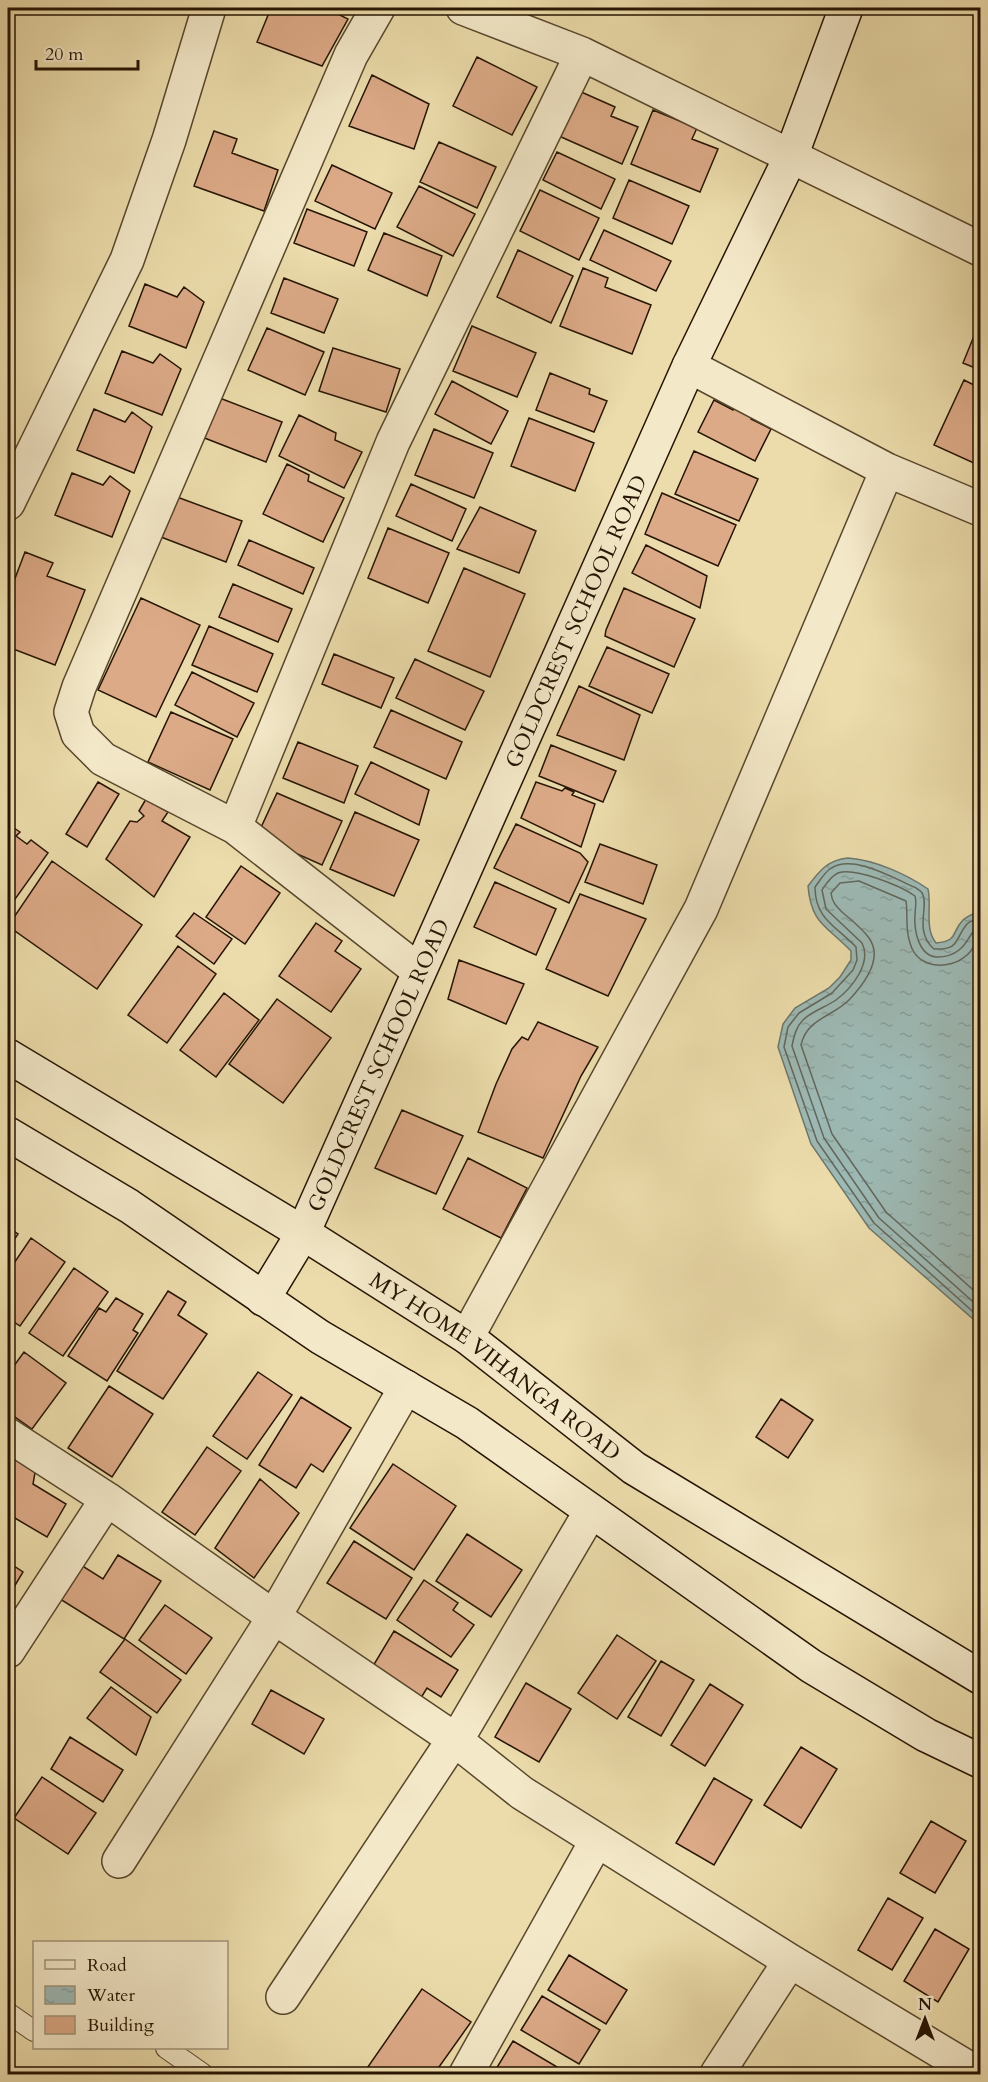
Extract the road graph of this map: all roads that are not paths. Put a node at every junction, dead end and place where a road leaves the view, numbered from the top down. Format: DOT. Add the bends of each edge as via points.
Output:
graph roads {
  1 [pos="208,8"];
  2 [pos="378,8"];
  3 [pos="463,8"];
  4 [pos="846,8"];
  5 [pos="582,54"];
  6 [pos="791,156"];
  7 [pos="981,249"];
  8 [pos="689,366"];
  9 [pos="887,470"];
  10 [pos="8,503"];
  11 [pos="981,509"];
  12 [pos="235,827"];
  13 [pos="418,971"];
  14 [pos="8,1056"];
  15 [pos="8,1134"];
  16 [pos="303,1233"];
  17 [pos="263,1299"];
  18 [pos="467,1337"];
  19 [pos="406,1388"];
  20 [pos="8,1435"];
  21 [pos="107,1499"];
  22 [pos="591,1510"];
  23 [pos="274,1617"];
  24 [pos="8,1651"];
  25 [pos="981,1677"];
  26 [pos="454,1739"];
  27 [pos="981,1761"];
  28 [pos="597,1840"];
  29 [pos="119,1861"];
  30 [pos="790,1960"];
  31 [pos="283,1997"];
  32 [pos="8,2013"];
  33 [pos="33,2030"];
  34 [pos="167,2049"];
  35 [pos="203,2074"];
  36 [pos="466,2074"];
  37 [pos="717,2074"];
  38 [pos="978,2074"];
  1 -- 10 [label="street" via="169,140 127,260"];
  2 -- 12 [label="street" via="351,55 71,712 78,734 103,759"];
  3 -- 5 [label="street"];
  4 -- 6 [label="street, GOLDCREST SCHOOL ROAD"];
  5 -- 6 [label="street"];
  5 -- 12 [label="street" via="393,442"];
  6 -- 7 [label="street"];
  6 -- 8 [label="street, GOLDCREST SCHOOL ROAD"];
  8 -- 9 [label="street"];
  8 -- 13 [label="street, GOLDCREST SCHOOL ROAD"];
  9 -- 11 [label="street"];
  9 -- 18 [label="street" via="701,909"];
  12 -- 13 [label="street"];
  13 -- 16 [label="street, GOLDCREST SCHOOL ROAD"];
  14 -- 16 [label="street, MY HOME VIHANGA ROAD"];
  15 -- 17 [label="street" via="129,1206"];
  16 -- 17 [label="street, GOLDCREST SCHOOL ROAD"];
  16 -- 18 [label="street, MY HOME VIHANGA ROAD"];
  17 -- 19 [label="street"];
  18 -- 25 [label="street, MY HOME VIHANGA ROAD" via="634,1468"];
  19 -- 22 [label="street" via="467,1423"];
  19 -- 23 [label="street"];
  20 -- 21 [label="street"];
  21 -- 23 [label="street"];
  21 -- 24 [label="street"];
  22 -- 26 [label="street" via="510,1652"];
  22 -- 27 [label="street" via="811,1666 926,1735"];
  23 -- 26 [label="street"];
  23 -- 29 [label="street"];
  26 -- 28 [label="street" via="522,1793"];
  26 -- 31 [label="street"];
  28 -- 30 [label="street"];
  28 -- 36 [label="street"];
  30 -- 37 [label="street"];
  30 -- 38 [label="street"];
  32 -- 33 [label="lane"];
  34 -- 35 [label="lane"];
}
